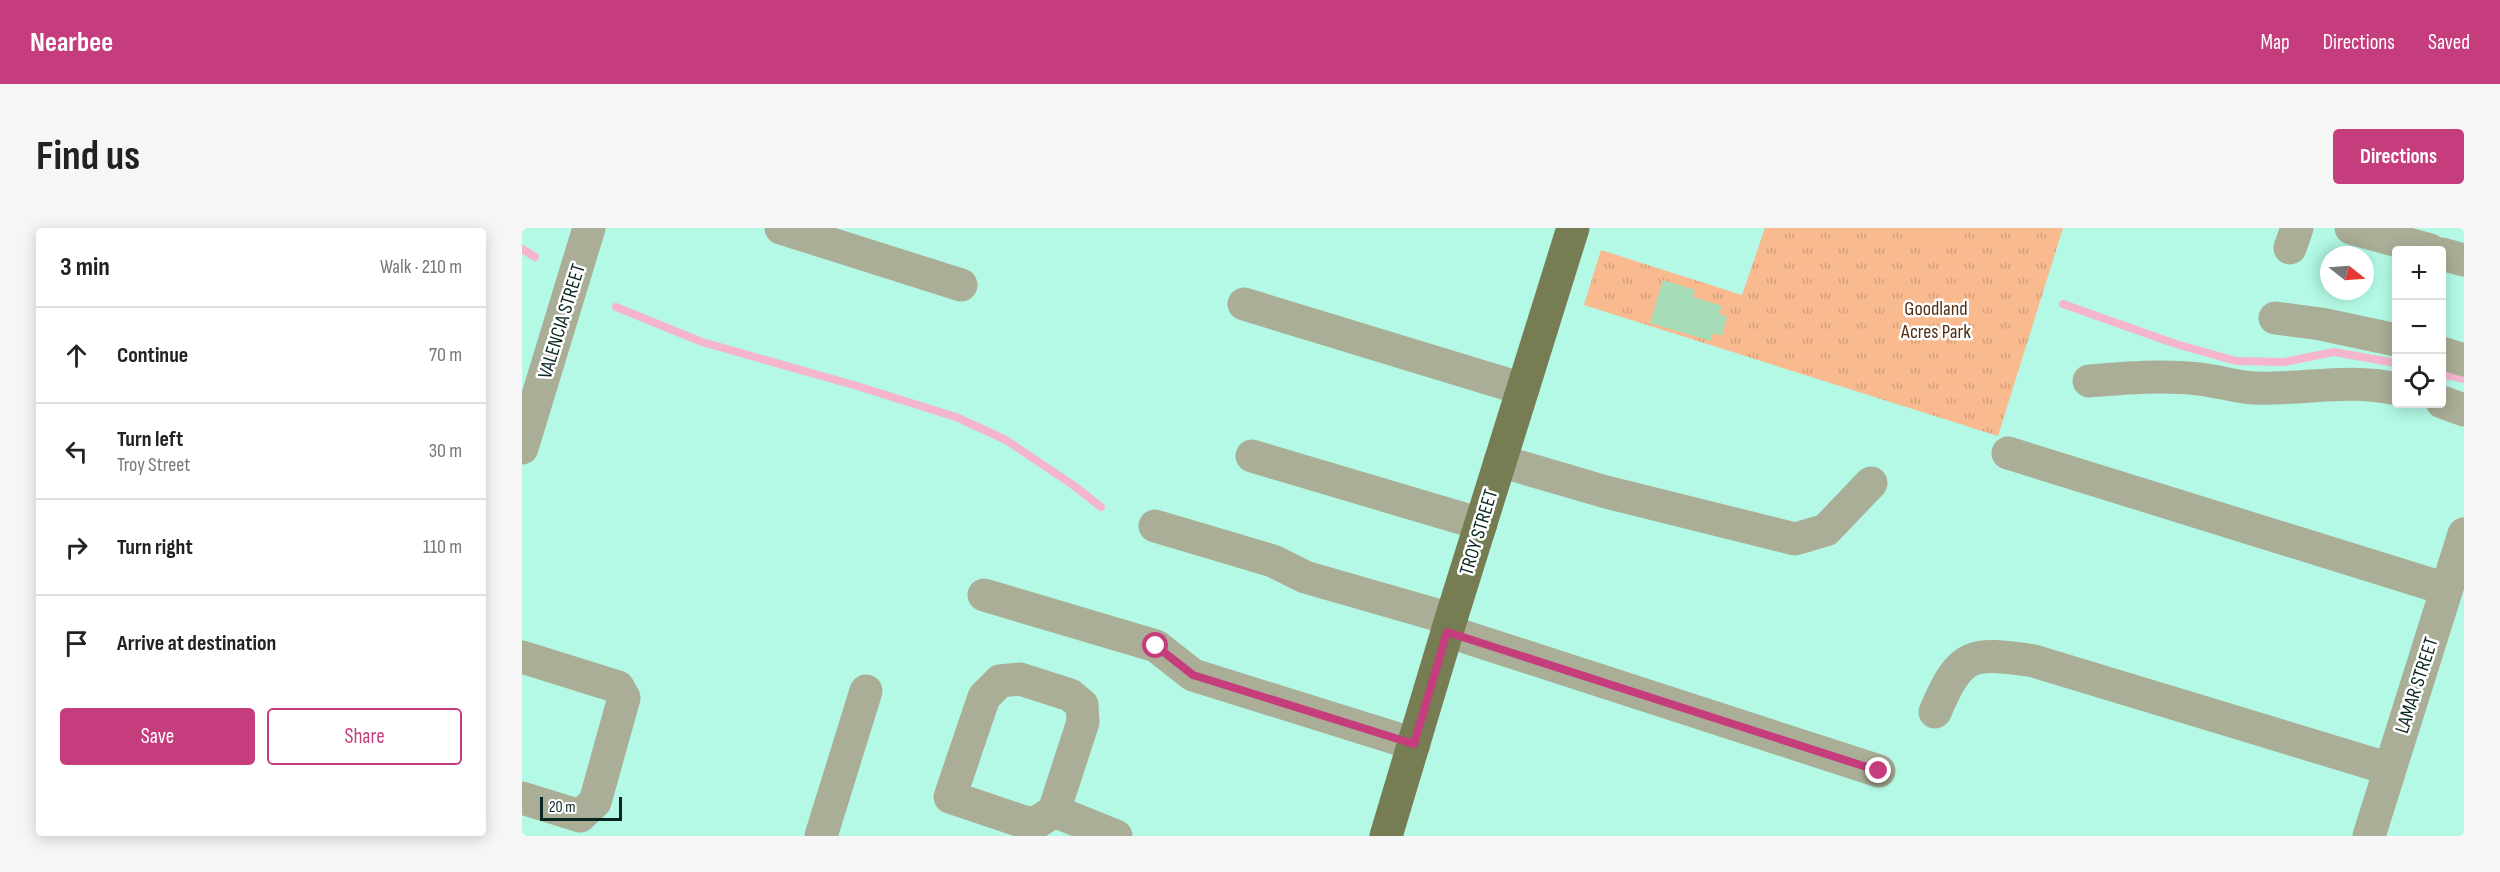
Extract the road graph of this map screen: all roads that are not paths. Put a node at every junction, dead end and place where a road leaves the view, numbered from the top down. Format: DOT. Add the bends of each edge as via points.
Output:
graph roads {
  1 [pos="589,228"];
  2 [pos="781,228"];
  3 [pos="1573,228"];
  4 [pos="2352,228"];
  5 [pos="2416,246"];
  6 [pos="2446,255"];
  7 [pos="2464,260"];
  8 [pos="961,285"];
  9 [pos="1244,304"];
  10 [pos="2275,318"];
  11 [pos="2392,339"];
  12 [pos="2445,354"];
  13 [pos="2464,360"];
  14 [pos="534,361"];
  15 [pos="2089,381"];
  16 [pos="1523,388"];
  17 [pos="2392,388"];
  18 [pos="2446,403"];
  19 [pos="2464,410"];
  20 [pos="522,448"];
  21 [pos="2008,453"];
  22 [pos="1252,456"];
  23 [pos="1500,461"];
  24 [pos="1871,483"];
  25 [pos="1481,524"];
  26 [pos="1155,526"];
  27 [pos="2464,534"];
  28 [pos="2446,589"];
  29 [pos="984,595"];
  30 [pos="1449,625"];
  31 [pos="522,657"];
  32 [pos="866,691"];
  33 [pos="1935,712"];
  34 [pos="1414,744"];
  35 [pos="2390,769"];
  36 [pos="1879,771"];
  37 [pos="522,798"];
  38 [pos="1054,810"];
  39 [pos="2372,835"];
  40 [pos="821,836"];
  41 [pos="1116,836"];
  42 [pos="1386,836"];
  1 -- 14 [label="street, VALENCIA STREET"];
  2 -- 8 [label="street"];
  3 -- 16 [label="main road, TROY STREET"];
  4 -- 5 [label="street"];
  6 -- 7 [label="street"];
  9 -- 16 [label="street"];
  10 -- 11 [label="street"];
  12 -- 13 [label="street"];
  14 -- 20 [label="street, VALENCIA STREET"];
  15 -- 17 [label="street" via="2149,375 2253,388"];
  16 -- 23 [label="main road, TROY STREET"];
  18 -- 19 [label="street"];
  21 -- 28 [label="street"];
  22 -- 25 [label="street"];
  23 -- 24 [label="street" via="1795,539 1826,530"];
  23 -- 25 [label="main road, TROY STREET"];
  25 -- 30 [label="main road, TROY STREET"];
  26 -- 30 [label="street" via="1273,561 1305,577"];
  27 -- 28 [label="street, LAMAR STREET"];
  28 -- 35 [label="street, LAMAR STREET"];
  29 -- 34 [label="street" via="1156,646 1193,675"];
  30 -- 34 [label="main road, TROY STREET"];
  30 -- 36 [label="street"];
  31 -- 37 [label="street" via="618,687 624,698 595,802 580,816"];
  32 -- 40 [label="street"];
  33 -- 35 [label="street" via="1948,683 1967,661 1991,655 2034,661"];
  34 -- 42 [label="main road, TROY STREET"];
  35 -- 39 [label="street, LAMAR STREET"];
  38 -- 38 [label="street" via="1039,821 1027,823 950,797 984,697 1000,681 1020,679 1070,695 1082,705 1083,722"];
  38 -- 41 [label="street"];
}
